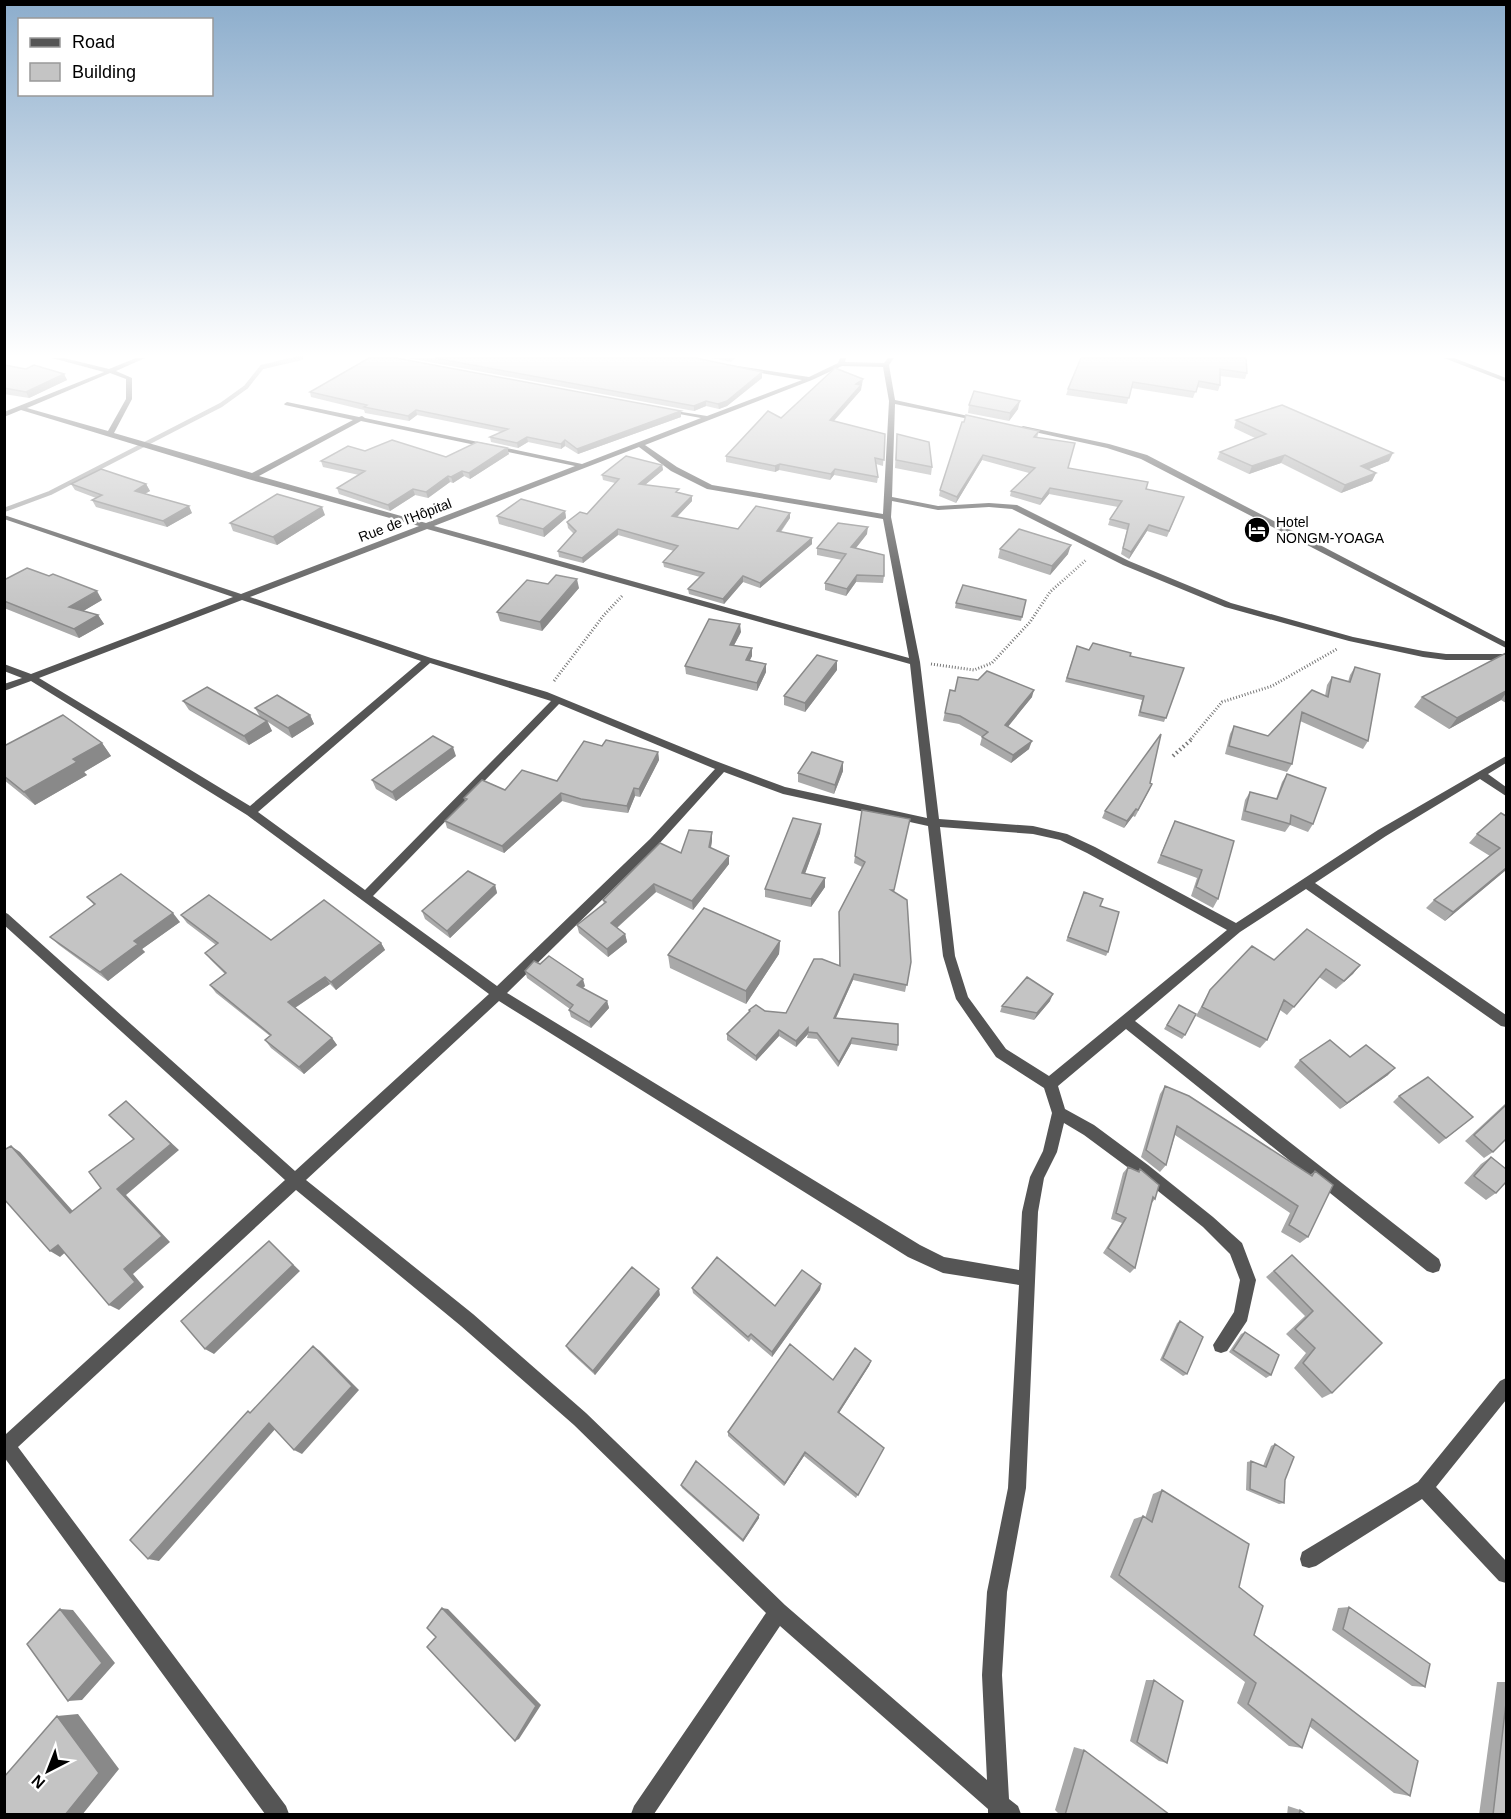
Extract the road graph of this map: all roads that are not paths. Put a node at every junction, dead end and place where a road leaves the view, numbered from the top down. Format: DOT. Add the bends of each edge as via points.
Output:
graph roads {
  1 [pos="139,443"];
  2 [pos="315,443"];
  3 [pos="475,443"];
  4 [pos="646,443"];
  5 [pos="890,443"];
  6 [pos="1094,443"];
  7 [pos="641,445"];
  8 [pos="580,466"];
  9 [pos="251,477"];
  10 [pos="887,498"];
  11 [pos="6,518"];
  12 [pos="887,518"];
  13 [pos="428,525"];
  14 [pos="245,597"];
  15 [pos="1506,645"];
  16 [pos="1506,657"];
  17 [pos="428,660"];
  18 [pos="915,662"];
  19 [pos="4,667"];
  20 [pos="32,678"];
  21 [pos="4,688"];
  22 [pos="557,700"];
  23 [pos="1506,759"];
  24 [pos="722,768"];
  25 [pos="1480,774"];
  26 [pos="1506,792"];
  27 [pos="251,812"];
  28 [pos="934,823"];
  29 [pos="1305,882"];
  30 [pos="366,897"];
  31 [pos="4,917"];
  32 [pos="1236,929"];
  33 [pos="498,994"];
  34 [pos="1126,1021"];
  35 [pos="1506,1022"];
  36 [pos="1050,1084"];
  37 [pos="1059,1113"];
  38 [pos="294,1179"];
  39 [pos="1433,1265"];
  40 [pos="1028,1279"];
  41 [pos="1221,1345"];
  42 [pos="1506,1387"];
  43 [pos="5,1445"];
  44 [pos="1424,1488"];
  45 [pos="1309,1559"];
  46 [pos="1506,1575"];
  47 [pos="778,1612"];
  48 [pos="1003,1811"];
  49 [pos="278,1815"];
  50 [pos="642,1815"];
  1 -- 9 [label="street"];
  2 -- 9 [label="street"];
  3 -- 8 [label="street"];
  4 -- 7 [label="street, Rue de l'Hôpital"];
  5 -- 10 [label="street"];
  6 -- 15 [label="street" via="1144,457"];
  7 -- 8 [label="street, Rue de l'Hôpital"];
  7 -- 12 [label="street" via="674,469 711,487"];
  8 -- 13 [label="street, Rue de l'Hôpital"];
  9 -- 13 [label="street"];
  10 -- 12 [label="street"];
  10 -- 16 [label="street" via="938,508 1014,507 1098,549 1228,605 1352,639 1446,657"];
  11 -- 14 [label="street"];
  12 -- 18 [label="street"];
  13 -- 14 [label="street, Rue de l'Hôpital"];
  13 -- 18 [label="street" via="633,586"];
  14 -- 17 [label="street"];
  14 -- 20 [label="street, Rue de l'Hôpital"];
  17 -- 22 [label="street"];
  17 -- 27 [label="street"];
  18 -- 28 [label="street"];
  19 -- 20 [label="street"];
  20 -- 21 [label="street, Rue de l'Hôpital"];
  20 -- 27 [label="street"];
  22 -- 24 [label="street"];
  22 -- 30 [label="street"];
  23 -- 25 [label="street"];
  24 -- 28 [label="street" via="783,790"];
  24 -- 33 [label="street" via="654,842"];
  25 -- 26 [label="street"];
  25 -- 29 [label="street"];
  27 -- 30 [label="street"];
  28 -- 32 [label="street" via="1033,830 1063,837"];
  28 -- 36 [label="street" via="949,956 962,999 1001,1053"];
  29 -- 32 [label="street"];
  29 -- 35 [label="street"];
  30 -- 33 [label="street"];
  31 -- 38 [label="street"];
  32 -- 34 [label="street"];
  33 -- 38 [label="street"];
  33 -- 40 [label="street" via="914,1251 943,1265"];
  34 -- 36 [label="street"];
  34 -- 39 [label="street"];
  36 -- 37 [label="street"];
  37 -- 40 [label="street" via="1032,1200"];
  37 -- 41 [label="street" via="1143,1170 1236,1249 1248,1280 1241,1315"];
  38 -- 43 [label="street"];
  38 -- 47 [label="street" via="468,1320 580,1419"];
  40 -- 48 [label="street" via="1017,1488 997,1592 992,1675"];
  42 -- 44 [label="street"];
  43 -- 49 [label="street"];
  44 -- 45 [label="street"];
  44 -- 46 [label="street"];
  47 -- 48 [label="street"];
  47 -- 50 [label="street"];
}
